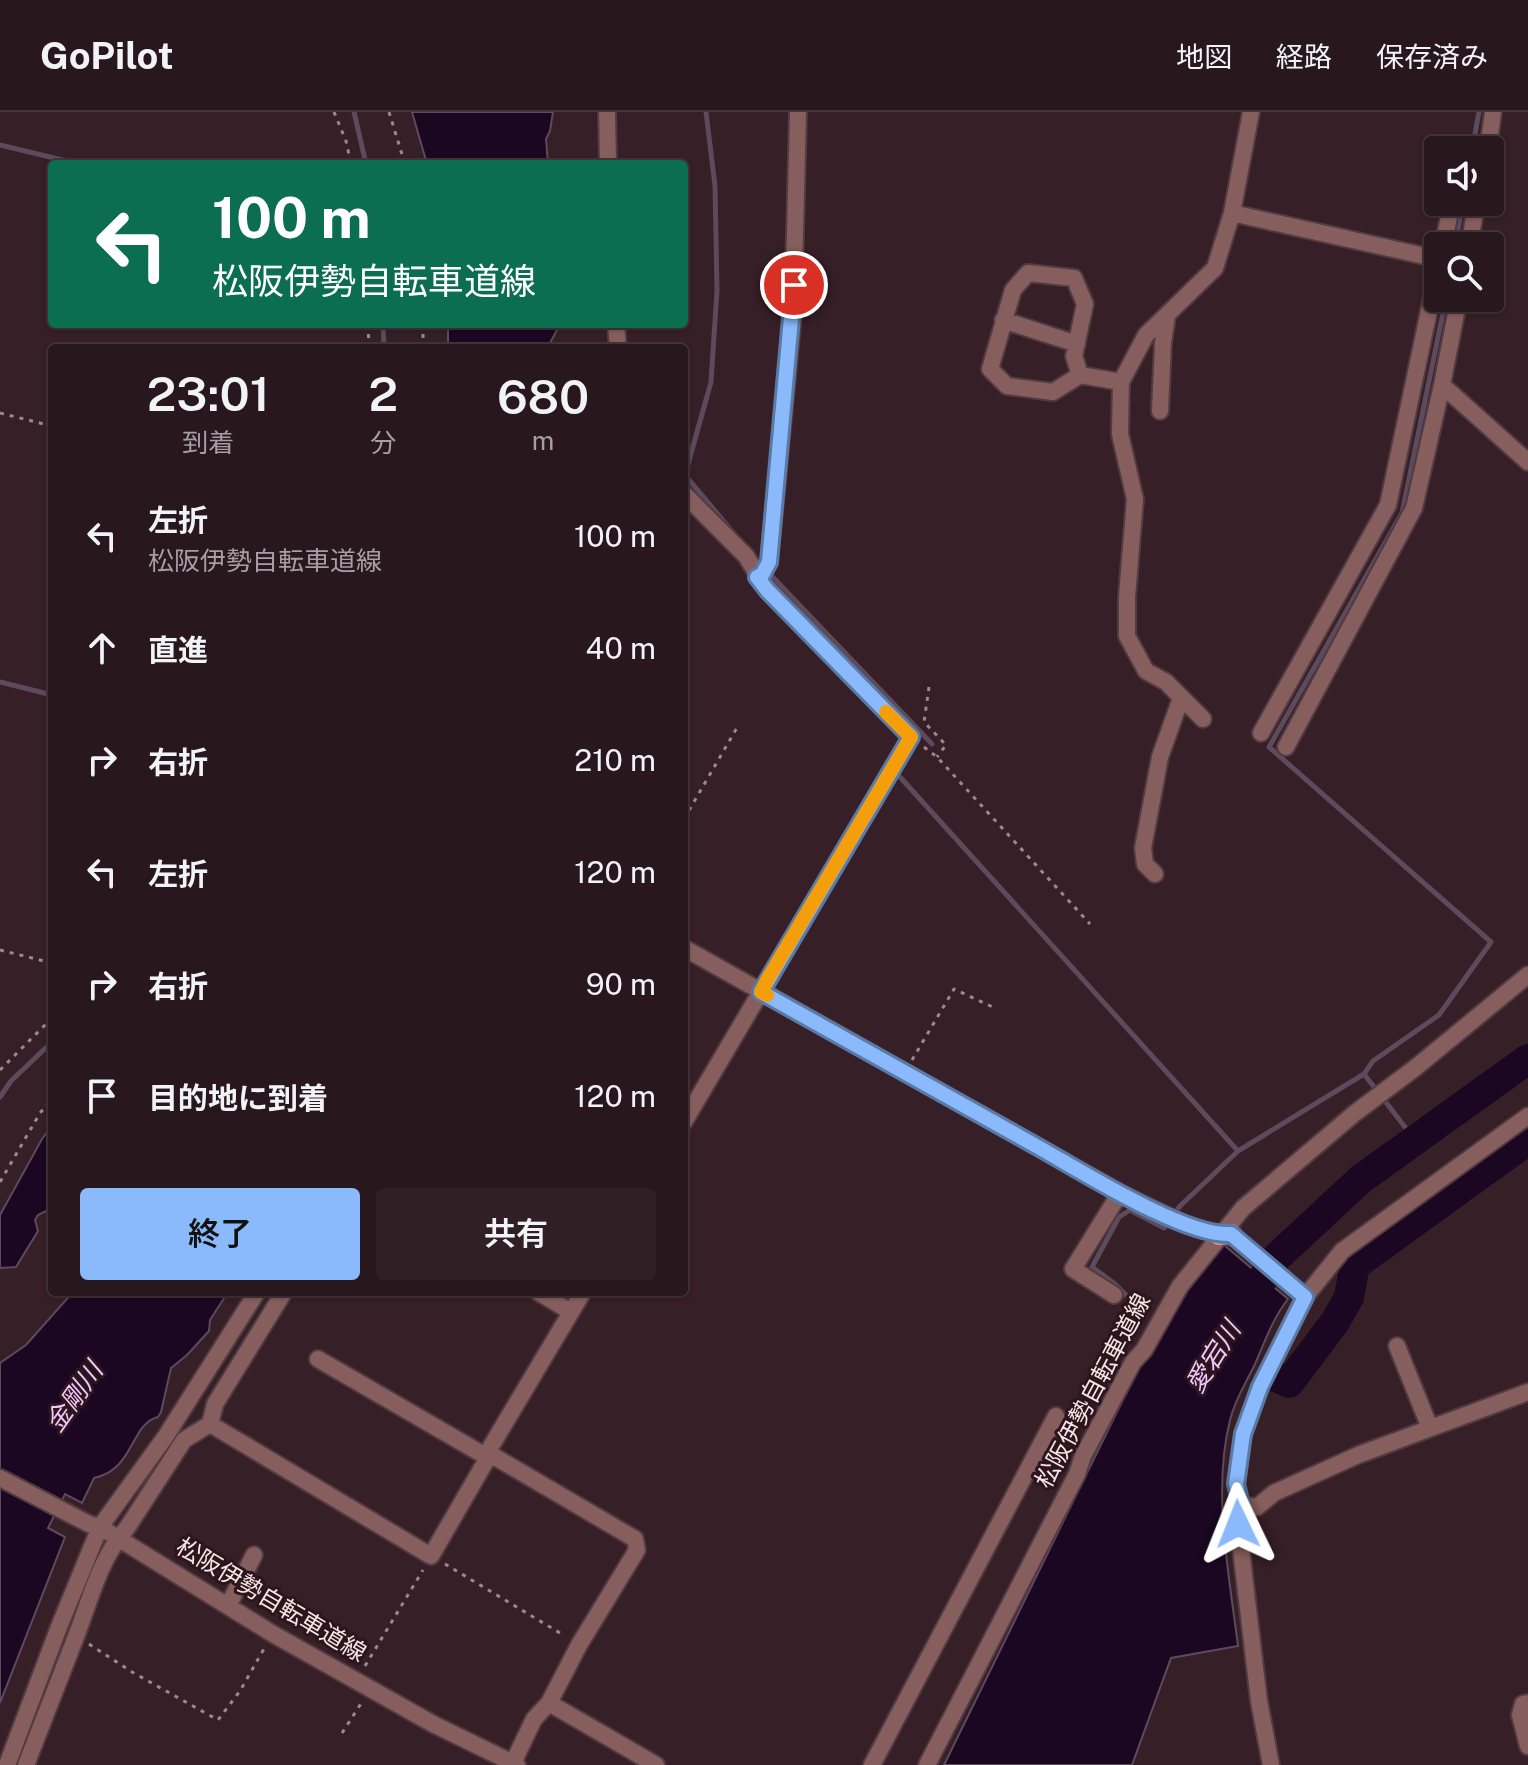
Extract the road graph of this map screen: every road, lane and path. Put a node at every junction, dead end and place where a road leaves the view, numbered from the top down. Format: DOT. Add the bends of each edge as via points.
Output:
graph roads {
  1 [pos="334,112"];
  2 [pos="389,112"];
  3 [pos="607,112"];
  4 [pos="798,112"];
  5 [pos="1251,112"];
  6 [pos="1493,112"];
  7 [pos="1490,136"];
  8 [pos="350,160"];
  9 [pos="404,160"];
  10 [pos="608,160"];
  11 [pos="1232,213"];
  12 [pos="1424,256"];
  13 [pos="1429,312"];
  14 [pos="1456,312"];
  15 [pos="1167,316"];
  16 [pos="1003,320"];
  17 [pos="1077,344"];
  18 [pos="1080,375"];
  19 [pos="1121,382"];
  20 [pos="1442,385"];
  21 [pos="1160,411"];
  22 [pos="0,413"];
  23 [pos="48,425"];
  24 [pos="1528,462"];
  25 [pos="688,498"];
  26 [pos="763,572"];
  27 [pos="929,687"];
  28 [pos="1181,698"];
  29 [pos="1203,719"];
  30 [pos="738,726"];
  31 [pos="1261,733"];
  32 [pos="911,737"];
  33 [pos="1286,747"];
  34 [pos="937,757"];
  35 [pos="688,812"];
  36 [pos="1155,874"];
  37 [pos="1090,924"];
  38 [pos="0,950"];
  39 [pos="688,950"];
  40 [pos="48,962"];
  41 [pos="1528,975"];
  42 [pos="761,992"];
  43 [pos="997,1009"];
  44 [pos="48,1022"];
  45 [pos="0,1070"];
  46 [pos="900,1071"];
  47 [pos="48,1104"];
  48 [pos="688,1115"];
  49 [pos="1528,1116"];
  50 [pos="0,1182"];
  51 [pos="1120,1193"];
  52 [pos="1225,1235"];
  53 [pos="1114,1295"];
  54 [pos="254,1296"];
  55 [pos="282,1296"];
  56 [pos="545,1296"];
  57 [pos="581,1296"];
  58 [pos="1305,1297"];
  59 [pos="571,1312"];
  60 [pos="1397,1346"];
  61 [pos="318,1359"];
  62 [pos="1528,1392"];
  63 [pos="1056,1416"];
  64 [pos="210,1424"];
  65 [pos="1430,1428"];
  66 [pos="490,1454"];
  67 [pos="0,1478"];
  68 [pos="1241,1505"];
  69 [pos="95,1526"];
  70 [pos="118,1538"];
  71 [pos="254,1555"];
  72 [pos="431,1556"];
  73 [pos="228,1606"];
  74 [pos="273,1634"];
  75 [pos="76,1636"];
  76 [pos="579,1645"];
  77 [pos="356,1680"];
  78 [pos="549,1703"];
  79 [pos="1528,1703"];
  80 [pos="342,1733"];
  81 [pos="1528,1746"];
  82 [pos="514,1764"];
  83 [pos="7,1765"];
  84 [pos="26,1765"];
  85 [pos="656,1765"];
  86 [pos="872,1765"];
  87 [pos="927,1765"];
  88 [pos="1271,1765"];
  1 -- 8 [label="path"];
  2 -- 9 [label="path"];
  3 -- 10 [label="street"];
  4 -- 26 [label="street" via="793,314"];
  5 -- 11 [label="street"];
  6 -- 7 [label="street"];
  11 -- 12 [label="street"];
  11 -- 15 [label="street" via="1215,268"];
  13 -- 31 [label="street" via="1388,505"];
  14 -- 20 [label="street"];
  15 -- 19 [label="street" via="1146,335"];
  15 -- 21 [label="street"];
  16 -- 17 [label="street"];
  16 -- 17 [label="street" via="1013,290 1028,273 1074,278 1085,304"];
  16 -- 18 [label="street" via="990,369 1007,386 1053,392"];
  17 -- 18 [label="street" via="1074,356"];
  18 -- 19 [label="street"];
  19 -- 28 [label="street" via="1120,434 1135,499 1127,636 1146,671"];
  20 -- 24 [label="street"];
  20 -- 33 [label="street" via="1414,508"];
  22 -- 23 [label="path"];
  25 -- 26 [label="street"];
  26 -- 32 [label="street" via="767,590"];
  27 -- 34 [label="path" via="924,722 946,745"];
  28 -- 29 [label="street"];
  28 -- 36 [label="street" via="1160,757 1143,848 1145,864"];
  30 -- 35 [label="path"];
  32 -- 34 [label="path"];
  32 -- 42 [label="street"];
  34 -- 37 [label="path"];
  38 -- 40 [label="path"];
  39 -- 42 [label="street"];
  41 -- 52 [label="street, 松阪伊勢自転車道線" via="1243,1208"];
  42 -- 46 [label="street"];
  42 -- 48 [label="street"];
  43 -- 46 [label="path" via="954,989 909,1065"];
  44 -- 45 [label="path"];
  46 -- 51 [label="street"];
  47 -- 50 [label="path"];
  49 -- 58 [label="street" via="1342,1251"];
  51 -- 52 [label="street" via="1184,1224"];
  51 -- 53 [label="street" via="1073,1269"];
  52 -- 58 [label="street"];
  52 -- 87 [label="street, 松阪伊勢自転車道線" via="1180,1286 1133,1362"];
  54 -- 69 [label="street" via="166,1436"];
  55 -- 64 [label="street" via="215,1404"];
  56 -- 59 [label="street"];
  57 -- 59 [label="street"];
  58 -- 68 [label="street" via="1250,1411 1236,1484"];
  59 -- 66 [label="street"];
  60 -- 65 [label="street"];
  61 -- 66 [label="street"];
  62 -- 65 [label="street"];
  63 -- 86 [label="street"];
  64 -- 70 [label="street" via="184,1440"];
  64 -- 72 [label="street"];
  65 -- 68 [label="street" via="1274,1493 1257,1507"];
  66 -- 72 [label="street"];
  66 -- 76 [label="street" via="635,1539 637,1550"];
  67 -- 69 [label="street, 松阪伊勢自転車道線"];
  68 -- 88 [label="street" via="1238,1524"];
  69 -- 70 [label="street, 松阪伊勢自転車道線"];
  69 -- 83 [label="street"];
  70 -- 73 [label="street, 松阪伊勢自転車道線"];
  70 -- 75 [label="street" via="95,1581"];
  71 -- 73 [label="street"];
  72 -- 76 [label="path"];
  72 -- 77 [label="path"];
  73 -- 74 [label="street, 松阪伊勢自転車道線"];
  74 -- 75 [label="path" via="218,1720"];
  74 -- 77 [label="street, 松阪伊勢自転車道線"];
  75 -- 84 [label="street"];
  76 -- 78 [label="street"];
  77 -- 80 [label="path" via="367,1694"];
  77 -- 82 [label="street, 松阪伊勢自転車道線"];
  78 -- 82 [label="street" via="534,1719"];
  78 -- 85 [label="street"];
  79 -- 81 [label="street" via="1520,1715"];
}
